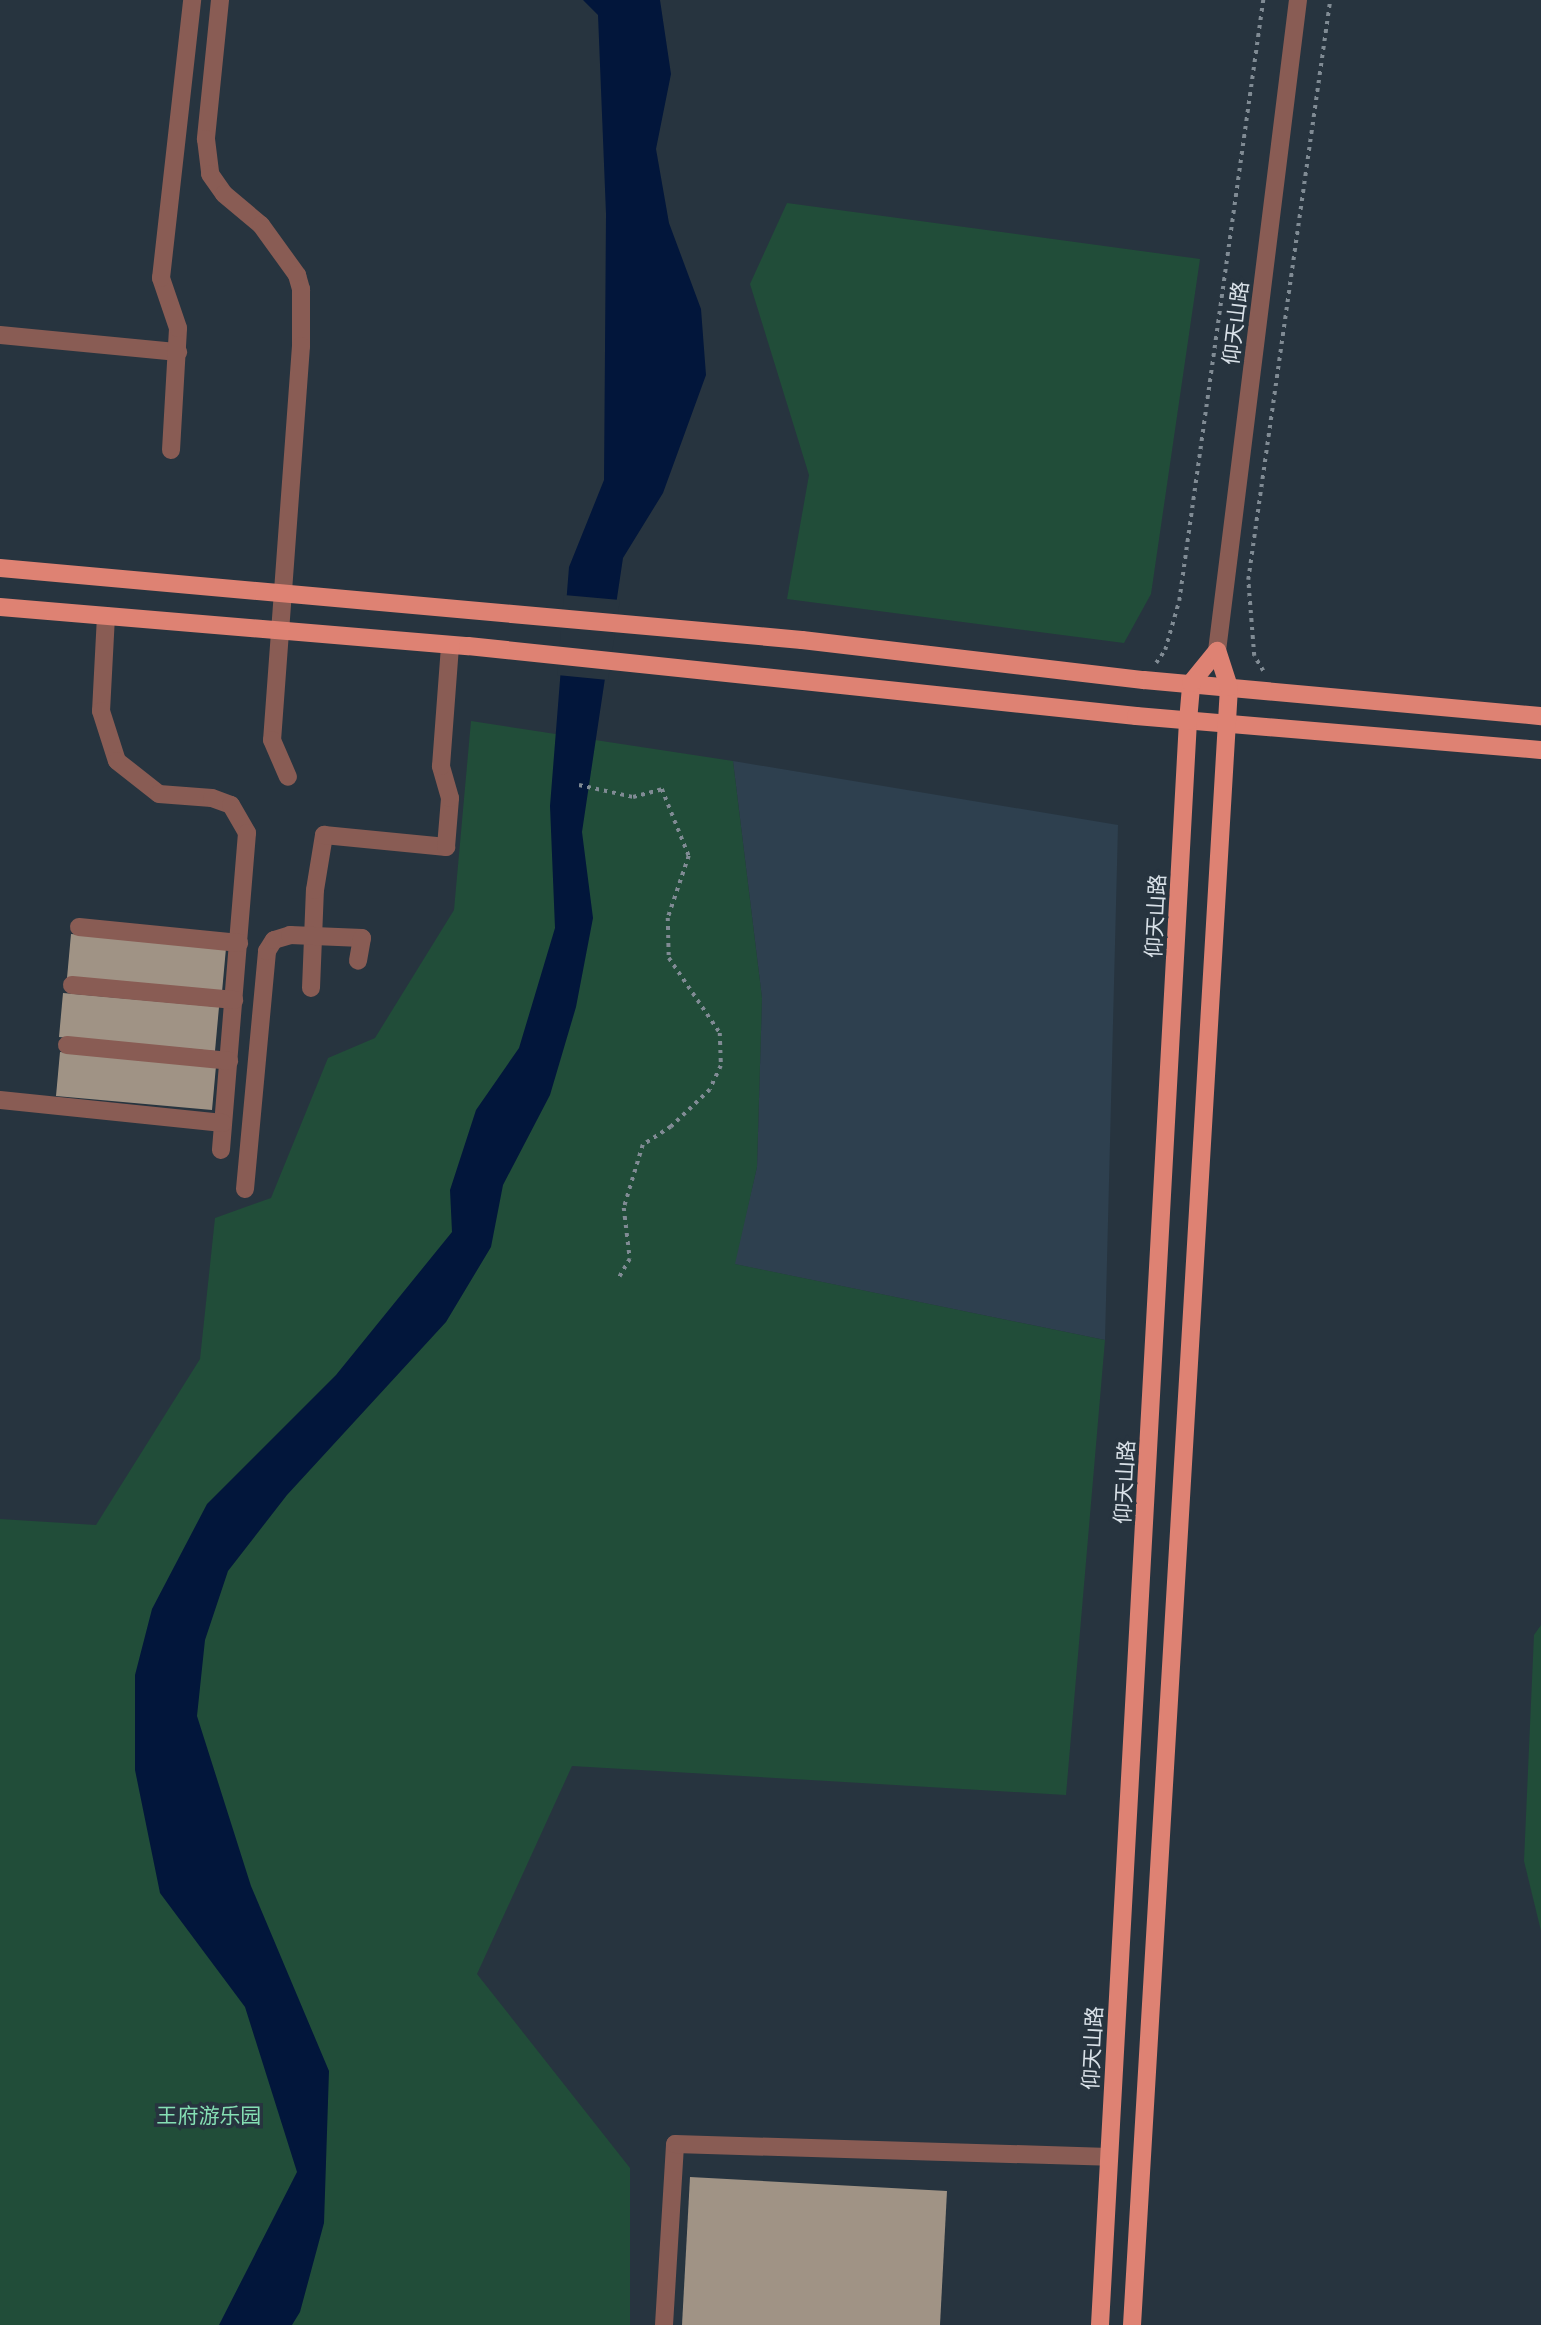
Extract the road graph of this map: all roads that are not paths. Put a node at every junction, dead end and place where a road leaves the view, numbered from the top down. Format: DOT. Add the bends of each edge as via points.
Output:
graph roads {
  1 [pos="192,0"];
  2 [pos="220,0"];
  3 [pos="1298,0"];
  4 [pos="0,335"];
  5 [pos="178,352"];
  6 [pos="171,450"];
  7 [pos="0,568"];
  8 [pos="281,593"];
  9 [pos="0,607"];
  10 [pos="106,616"];
  11 [pos="279,631"];
  12 [pos="459,645"];
  13 [pos="1217,651"];
  14 [pos="1191,684"];
  15 [pos="1229,687"];
  16 [pos="1541,716"];
  17 [pos="1188,721"];
  18 [pos="1226,723"];
  19 [pos="1541,750"];
  20 [pos="288,777"];
  21 [pos="79,927"];
  22 [pos="312,936"];
  23 [pos="239,943"];
  24 [pos="358,961"];
  25 [pos="72,985"];
  26 [pos="311,988"];
  27 [pos="234,1000"];
  28 [pos="67,1045"];
  29 [pos="229,1061"];
  30 [pos="0,1100"];
  31 [pos="223,1123"];
  32 [pos="221,1150"];
  33 [pos="245,1189"];
  34 [pos="1109,2157"];
  35 [pos="664,2325"];
  36 [pos="1100,2325"];
  37 [pos="1132,2325"];
  1 -- 5 [label="street" via="161,278 178,328"];
  2 -- 8 [label="street" via="206,139 210,174 224,194 261,225 302,289 302,346"];
  3 -- 13 [label="street, 仰天山路"];
  4 -- 5 [label="street"];
  5 -- 6 [label="street"];
  7 -- 8 [label="main road"];
  8 -- 11 [label="street"];
  8 -- 14 [label="main road" via="802,640"];
  9 -- 10 [label="main road"];
  10 -- 11 [label="main road"];
  10 -- 23 [label="street" via="101,710 117,761 159,794 212,798 231,805 247,833"];
  11 -- 12 [label="main road"];
  11 -- 20 [label="street" via="272,740"];
  12 -- 17 [label="main road"];
  12 -- 22 [label="street" via="440,766 450,799 446,847 324,835"];
  13 -- 14 [label="main road"];
  13 -- 15 [label="main road, 仰天山路"];
  14 -- 15 [label="main road"];
  14 -- 17 [label="main road, 仰天山路"];
  15 -- 16 [label="main road"];
  15 -- 18 [label="main road, 仰天山路"];
  17 -- 18 [label="main road"];
  17 -- 34 [label="main road, 仰天山路"];
  18 -- 19 [label="main road"];
  18 -- 37 [label="main road, 仰天山路"];
  21 -- 23 [label="street"];
  22 -- 24 [label="street" via="362,938"];
  22 -- 26 [label="street"];
  22 -- 33 [label="street" via="282,938 267,951"];
  23 -- 27 [label="street"];
  25 -- 27 [label="street"];
  27 -- 29 [label="street"];
  28 -- 29 [label="street"];
  29 -- 31 [label="street"];
  30 -- 31 [label="street"];
  31 -- 32 [label="street"];
  34 -- 35 [label="street" via="675,2144"];
  34 -- 36 [label="main road, 仰天山路"];
}
